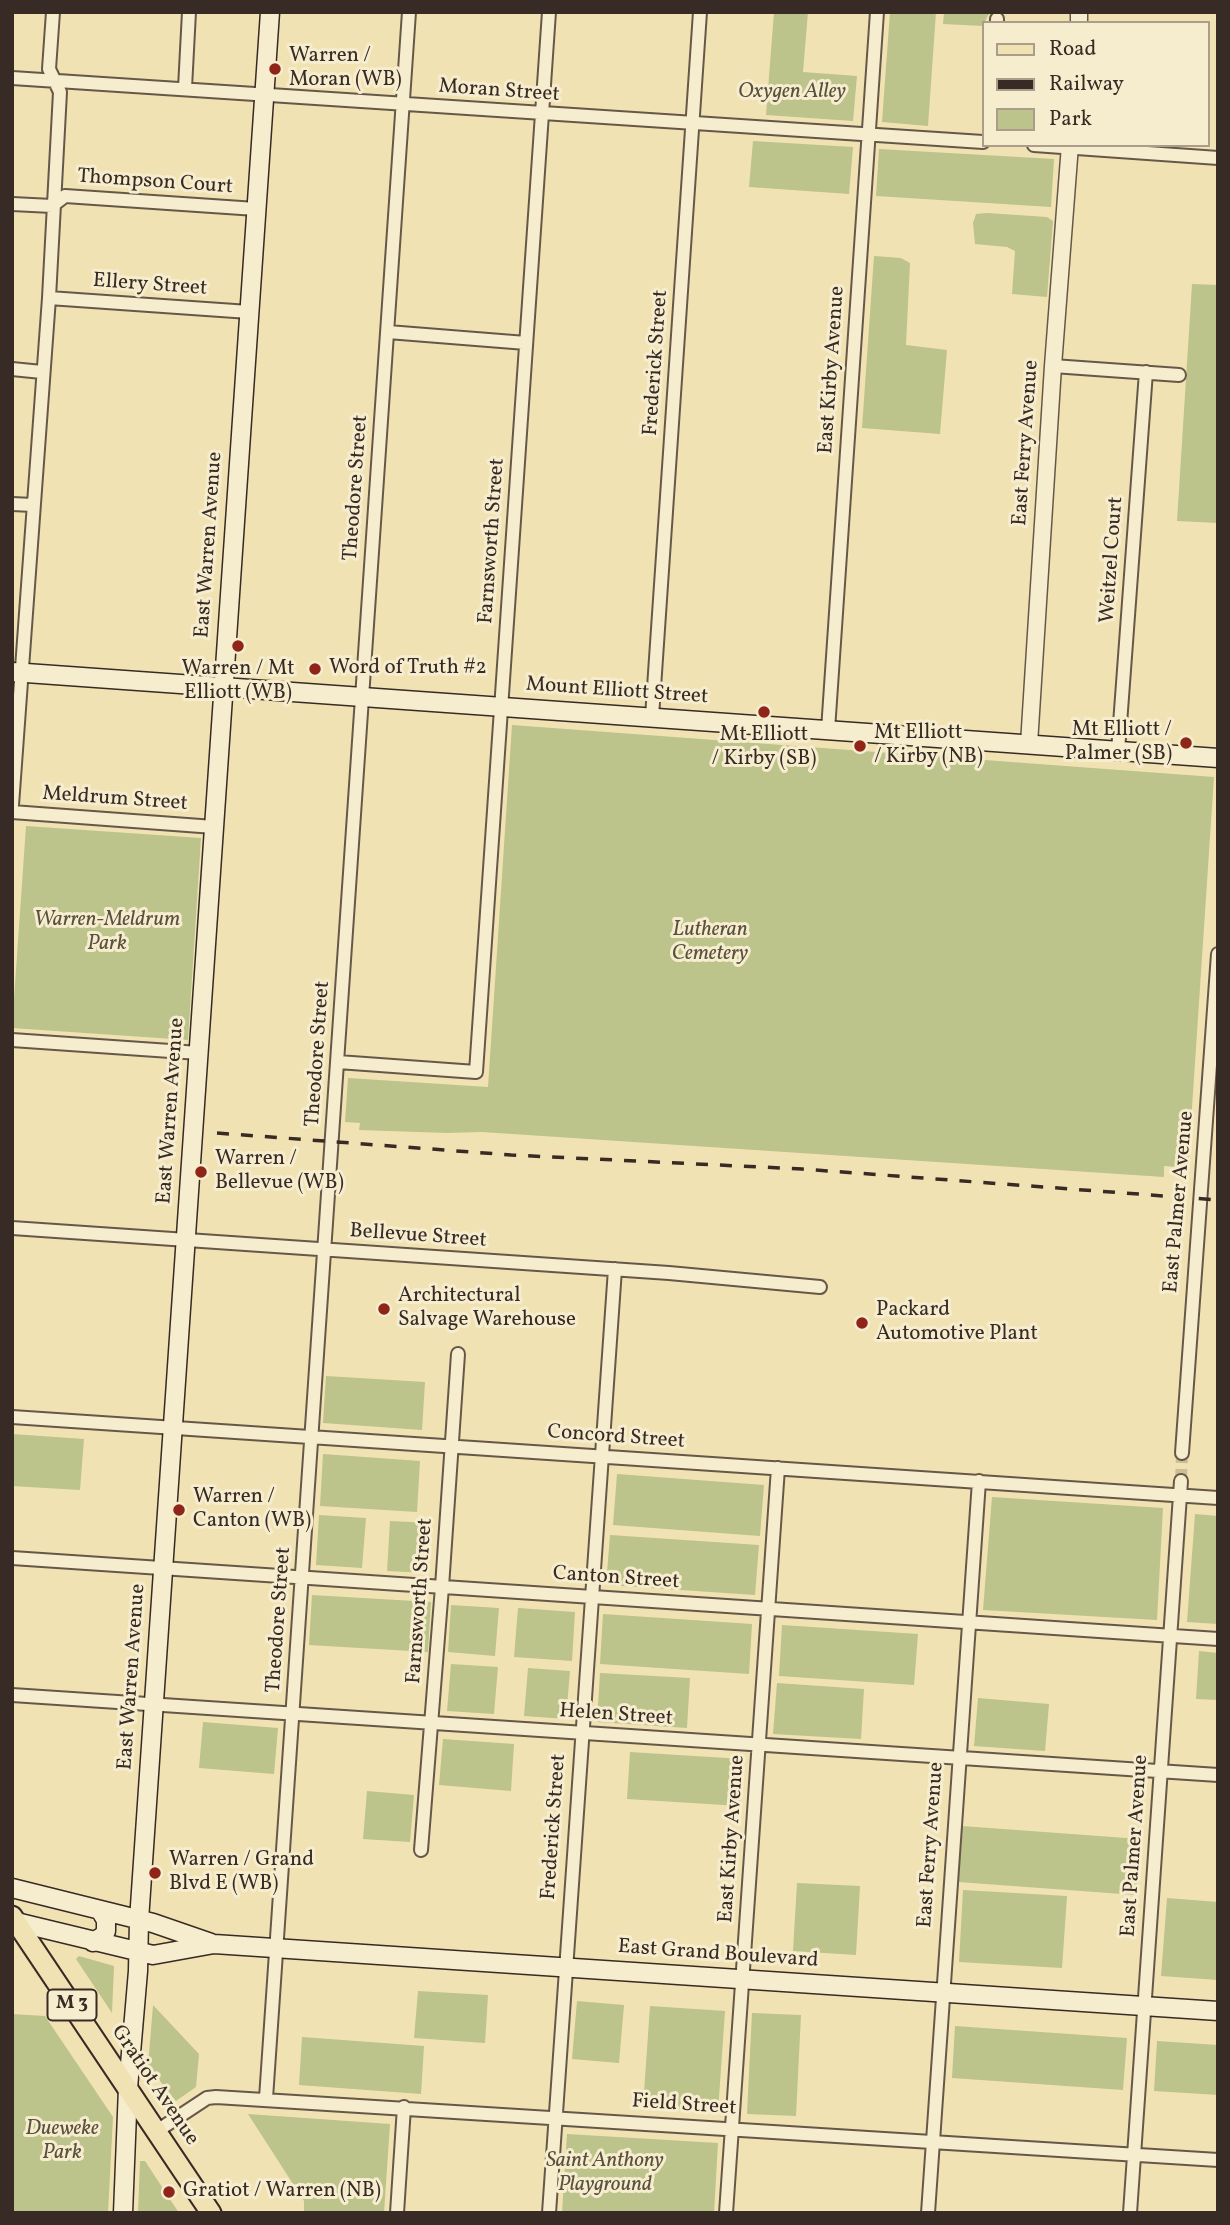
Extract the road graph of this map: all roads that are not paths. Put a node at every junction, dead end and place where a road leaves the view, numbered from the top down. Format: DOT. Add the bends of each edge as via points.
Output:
graph roads {
  1 [pos="53,12"];
  2 [pos="189,12"];
  3 [pos="270,12"];
  4 [pos="409,12"];
  5 [pos="549,12"];
  6 [pos="700,12"];
  7 [pos="877,12"];
  8 [pos="12,78"];
  9 [pos="55,81"];
  10 [pos="185,88"];
  11 [pos="264,96"];
  12 [pos="403,105"];
  13 [pos="542,114"];
  14 [pos="693,122"];
  15 [pos="869,134"];
  16 [pos="982,142"];
  17 [pos="1070,147"];
  18 [pos="1082,147"];
  19 [pos="1218,158"];
  20 [pos="12,204"];
  21 [pos="52,206"];
  22 [pos="256,209"];
  23 [pos="49,298"];
  24 [pos="249,312"];
  25 [pos="388,332"];
  26 [pos="526,343"];
  27 [pos="1053,366"];
  28 [pos="12,369"];
  29 [pos="42,372"];
  30 [pos="1146,372"];
  31 [pos="1180,375"];
  32 [pos="12,504"];
  33 [pos="33,505"];
  34 [pos="17,672"];
  35 [pos="223,687"];
  36 [pos="362,697"];
  37 [pos="501,707"];
  38 [pos="652,717"];
  39 [pos="828,730"];
  40 [pos="1029,744"];
  41 [pos="1118,751"];
  42 [pos="1218,758"];
  43 [pos="12,805"];
  44 [pos="12,812"];
  45 [pos="214,827"];
  46 [pos="1218,954"];
  47 [pos="12,1040"];
  48 [pos="199,1052"];
  49 [pos="338,1062"];
  50 [pos="12,1228"];
  51 [pos="186,1240"];
  52 [pos="325,1250"];
  53 [pos="615,1269"];
  54 [pos="820,1287"];
  55 [pos="458,1354"];
  56 [pos="12,1417"];
  57 [pos="174,1429"];
  58 [pos="312,1436"];
  59 [pos="451,1446"];
  60 [pos="1182,1453"];
  61 [pos="602,1456"];
  62 [pos="778,1468"];
  63 [pos="979,1481"];
  64 [pos="1181,1482"];
  65 [pos="1180,1495"];
  66 [pos="1218,1498"];
  67 [pos="12,1558"];
  68 [pos="164,1568"];
  69 [pos="303,1577"];
  70 [pos="442,1587"];
  71 [pos="592,1597"];
  72 [pos="768,1609"];
  73 [pos="970,1621"];
  74 [pos="1171,1636"];
  75 [pos="1218,1639"];
  76 [pos="12,1695"];
  77 [pos="154,1704"];
  78 [pos="293,1714"];
  79 [pos="431,1723"];
  80 [pos="582,1734"];
  81 [pos="759,1744"];
  82 [pos="960,1758"];
  83 [pos="1161,1771"];
  84 [pos="1218,1775"];
  85 [pos="421,1850"];
  86 [pos="12,1888"];
  87 [pos="100,1910"];
  88 [pos="14,1920"];
  89 [pos="139,1920"];
  90 [pos="93,1942"];
  91 [pos="214,1944"];
  92 [pos="276,1948"];
  93 [pos="139,1952"];
  94 [pos="565,1968"];
  95 [pos="741,1979"];
  96 [pos="942,1993"];
  97 [pos="1144,2006"];
  98 [pos="1218,2011"];
  99 [pos="128,2088"];
  100 [pos="266,2098"];
  101 [pos="404,2107"];
  102 [pos="555,2117"];
  103 [pos="732,2128"];
  104 [pos="157,2131"];
  105 [pos="933,2142"];
  106 [pos="1134,2155"];
  107 [pos="1218,2160"];
  108 [pos="123,2213"];
  109 [pos="211,2213"];
  110 [pos="397,2213"];
  111 [pos="548,2213"];
  112 [pos="726,2213"];
  113 [pos="928,2213"];
  114 [pos="1130,2213"];
  1 -- 9 [label="street" via="49,69"];
  2 -- 10 [label="street"];
  3 -- 11 [label="main road, East Warren Avenue"];
  4 -- 12 [label="street, Theodore Street"];
  5 -- 13 [label="street, Farnsworth Street"];
  6 -- 14 [label="street, Frederick Street"];
  7 -- 15 [label="street, East Kirby Avenue"];
  8 -- 9 [label="street, Moran Street"];
  9 -- 10 [label="street, Moran Street"];
  9 -- 21 [label="street" via="60,92"];
  10 -- 11 [label="street, Moran Street"];
  11 -- 12 [label="street, Moran Street"];
  11 -- 22 [label="main road, East Warren Avenue"];
  12 -- 13 [label="street, Moran Street"];
  12 -- 25 [label="street, Theodore Street"];
  13 -- 14 [label="street, Moran Street"];
  13 -- 26 [label="street, Farnsworth Street"];
  14 -- 15 [label="street, Moran Street"];
  14 -- 38 [label="street, Frederick Street"];
  15 -- 16 [label="street, Moran Street"];
  15 -- 39 [label="street, East Kirby Avenue"];
  17 -- 27 [label="street, East Ferry Avenue"];
  18 -- 19 [label="street"];
  20 -- 21 [label="street, Thompson Court"];
  21 -- 22 [label="street, Thompson Court" via="65,196"];
  21 -- 23 [label="street"];
  22 -- 24 [label="main road, East Warren Avenue"];
  23 -- 24 [label="street, Ellery Street"];
  23 -- 29 [label="street"];
  24 -- 35 [label="main road, East Warren Avenue"];
  25 -- 26 [label="street"];
  25 -- 36 [label="street, Theodore Street"];
  26 -- 37 [label="street, Farnsworth Street"];
  27 -- 30 [label="street"];
  27 -- 40 [label="street, East Ferry Avenue"];
  28 -- 29 [label="street"];
  29 -- 33 [label="street"];
  30 -- 31 [label="street"];
  30 -- 41 [label="street, Weitzel Court"];
  32 -- 33 [label="street"];
  33 -- 34 [label="street"];
  34 -- 35 [label="main road, Mount Elliott Street"];
  34 -- 43 [label="street"];
  35 -- 36 [label="main road, Mount Elliott Street"];
  35 -- 45 [label="main road, East Warren Avenue"];
  36 -- 37 [label="main road, Mount Elliott Street"];
  36 -- 49 [label="street, Theodore Street"];
  37 -- 38 [label="main road, Mount Elliott Street"];
  37 -- 49 [label="street, Farnsworth Street" via="476,1072"];
  38 -- 39 [label="main road, Mount Elliott Street"];
  39 -- 40 [label="main road, Mount Elliott Street"];
  40 -- 41 [label="main road, Mount Elliott Street"];
  41 -- 42 [label="main road, Mount Elliott Street"];
  44 -- 45 [label="street, Meldrum Street"];
  45 -- 48 [label="main road, East Warren Avenue"];
  46 -- 60 [label="street, East Palmer Avenue"];
  47 -- 48 [label="street"];
  48 -- 51 [label="main road, East Warren Avenue"];
  49 -- 52 [label="street, Theodore Street"];
  50 -- 51 [label="street, Bellevue Street"];
  51 -- 52 [label="street, Bellevue Street"];
  51 -- 57 [label="main road, East Warren Avenue"];
  52 -- 53 [label="street, Bellevue Street"];
  52 -- 58 [label="street, Theodore Street"];
  53 -- 54 [label="street, Bellevue Street"];
  53 -- 61 [label="street, Frederick Street"];
  55 -- 59 [label="street, Farnsworth Street"];
  56 -- 57 [label="street, Concord Street"];
  57 -- 58 [label="street, Concord Street"];
  57 -- 68 [label="main road, East Warren Avenue"];
  58 -- 59 [label="street, Concord Street"];
  58 -- 69 [label="street, Theodore Street"];
  59 -- 61 [label="street, Concord Street"];
  59 -- 70 [label="street, Farnsworth Street"];
  61 -- 62 [label="street, Concord Street"];
  61 -- 71 [label="street, Frederick Street"];
  62 -- 63 [label="street, Concord Street"];
  62 -- 72 [label="street, East Kirby Avenue"];
  63 -- 65 [label="street, Concord Street"];
  63 -- 73 [label="street, East Ferry Avenue"];
  64 -- 65 [label="street, East Palmer Avenue"];
  65 -- 66 [label="street, Concord Street"];
  65 -- 74 [label="street, East Palmer Avenue"];
  67 -- 68 [label="street, Canton Street"];
  68 -- 69 [label="street, Canton Street"];
  68 -- 77 [label="main road, East Warren Avenue"];
  69 -- 70 [label="street, Canton Street"];
  69 -- 78 [label="street, Theodore Street"];
  70 -- 71 [label="street, Canton Street"];
  70 -- 79 [label="street, Farnsworth Street"];
  71 -- 72 [label="street, Canton Street"];
  71 -- 80 [label="street, Frederick Street"];
  72 -- 73 [label="street, Canton Street"];
  72 -- 81 [label="street, East Kirby Avenue"];
  73 -- 74 [label="street, Canton Street"];
  73 -- 82 [label="street, East Ferry Avenue"];
  74 -- 75 [label="street, Canton Street"];
  74 -- 83 [label="street, East Palmer Avenue"];
  76 -- 77 [label="street, Helen Street"];
  77 -- 78 [label="street, Helen Street"];
  77 -- 89 [label="main road, East Warren Avenue"];
  78 -- 79 [label="street, Helen Street"];
  78 -- 92 [label="street, Theodore Street"];
  79 -- 80 [label="street, Helen Street"];
  79 -- 85 [label="street, Farnsworth Street"];
  80 -- 81 [label="street, Helen Street"];
  80 -- 94 [label="street, Frederick Street"];
  81 -- 82 [label="street, Helen Street"];
  81 -- 95 [label="street, East Kirby Avenue"];
  82 -- 83 [label="street, Helen Street"];
  82 -- 96 [label="street, East Ferry Avenue"];
  83 -- 84 [label="street, Helen Street"];
  83 -- 97 [label="street, East Palmer Avenue"];
  86 -- 87 [label="main road, East Grand Boulevard"];
  87 -- 89 [label="main road, East Grand Boulevard"];
  87 -- 90 [label="main road" via="106,1931"];
  88 -- 90 [label="main road, East Grand Boulevard"];
  88 -- 99 [label="main road, Gratiot Avenue / M 3"];
  89 -- 91 [label="main road, East Grand Boulevard"];
  89 -- 93 [label="main road, East Warren Avenue"];
  90 -- 93 [label="main road, East Grand Boulevard"];
  91 -- 92 [label="main road, East Grand Boulevard"];
  91 -- 93 [label="main road, East Grand Boulevard" via="153,1955"];
  92 -- 94 [label="main road, East Grand Boulevard"];
  92 -- 100 [label="street, Theodore Street"];
  93 -- 99 [label="main road, East Warren Avenue"];
  94 -- 95 [label="main road, East Grand Boulevard"];
  94 -- 102 [label="street, Frederick Street"];
  95 -- 96 [label="main road, East Grand Boulevard"];
  95 -- 103 [label="street, East Kirby Avenue"];
  96 -- 97 [label="main road, East Grand Boulevard"];
  96 -- 105 [label="street, East Ferry Avenue"];
  97 -- 98 [label="main road, East Grand Boulevard"];
  97 -- 106 [label="street, East Palmer Avenue"];
  99 -- 104 [label="main road, Gratiot Avenue / M 3"];
  99 -- 108 [label="main road, East Warren Avenue"];
  100 -- 101 [label="street, Field Street"];
  100 -- 104 [label="street, Field Street" via="207,2098"];
  101 -- 102 [label="street, Field Street"];
  101 -- 110 [label="street"];
  102 -- 103 [label="street, Field Street"];
  102 -- 111 [label="street, Frederick Street"];
  103 -- 105 [label="street, Field Street"];
  103 -- 112 [label="street, East Kirby Avenue"];
  104 -- 109 [label="main road, Gratiot Avenue / M 3"];
  105 -- 106 [label="street, Field Street"];
  105 -- 113 [label="street, East Ferry Avenue"];
  106 -- 107 [label="street, Field Street"];
  106 -- 114 [label="street, East Palmer Avenue"];
}
